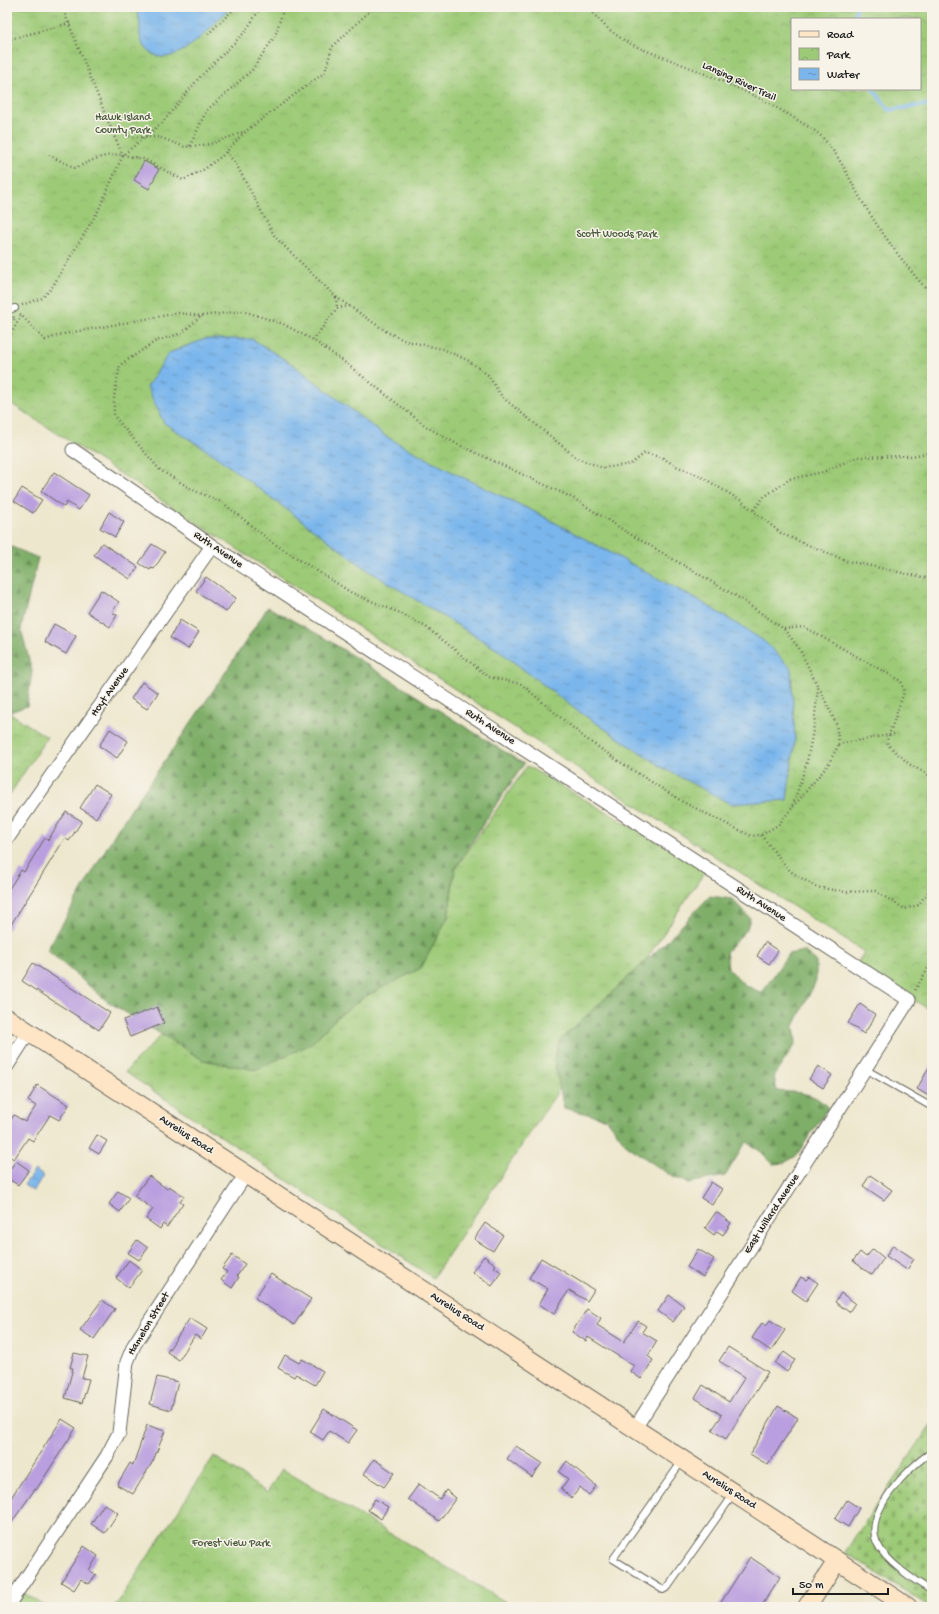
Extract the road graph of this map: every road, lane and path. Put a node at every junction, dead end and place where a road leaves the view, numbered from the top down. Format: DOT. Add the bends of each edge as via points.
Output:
graph roads {
  1 [pos="62,7"];
  2 [pos="234,7"];
  3 [pos="261,7"];
  4 [pos="284,7"];
  5 [pos="374,7"];
  6 [pos="588,7"];
  7 [pos="70,24"];
  8 [pos="208,34"];
  9 [pos="7,40"];
  10 [pos="111,128"];
  11 [pos="246,131"];
  12 [pos="144,138"];
  13 [pos="190,146"];
  14 [pos="226,152"];
  15 [pos="49,155"];
  16 [pos="123,155"];
  17 [pos="932,295"];
  18 [pos="336,297"];
  19 [pos="350,306"];
  20 [pos="15,308"];
  21 [pos="337,308"];
  22 [pos="7,310"];
  23 [pos="21,315"];
  24 [pos="201,316"];
  25 [pos="11,334"];
  26 [pos="313,340"];
  27 [pos="73,450"];
  28 [pos="932,452"];
  29 [pos="754,510"];
  30 [pos="212,546"];
  31 [pos="932,579"];
  32 [pos="784,629"];
  33 [pos="818,687"];
  34 [pos="893,734"];
  35 [pos="840,744"];
  36 [pos="932,777"];
  37 [pos="792,808"];
  38 [pos="761,835"];
  39 [pos="7,839"];
  40 [pos="932,888"];
  41 [pos="932,962"];
  42 [pos="909,1000"];
  43 [pos="7,1018"];
  44 [pos="29,1032"];
  45 [pos="7,1066"];
  46 [pos="865,1069"];
  47 [pos="932,1107"];
  48 [pos="246,1174"];
  49 [pos="635,1428"];
  50 [pos="932,1452"];
  51 [pos="683,1460"];
  52 [pos="734,1493"];
  53 [pos="837,1561"];
  54 [pos="932,1591"];
  55 [pos="7,1607"];
  56 [pos="807,1607"];
  57 [pos="908,1607"];
  1 -- 7 [label="path"];
  2 -- 8 [label="path"];
  3 -- 12 [label="path" via="245,32 199,78 162,123"];
  4 -- 13 [label="path" via="275,36 252,70 206,111"];
  5 -- 11 [label="path" via="332,47 325,72"];
  6 -- 17 [label="path, Lansing River Trail" via="602,25 619,38 639,49 728,84 783,111 818,134 833,150 865,206 894,247"];
  7 -- 9 [label="path"];
  7 -- 10 [label="path"];
  10 -- 12 [label="path" via="131,137"];
  10 -- 16 [label="path"];
  11 -- 13 [label="path" via="210,144"];
  11 -- 14 [label="path"];
  12 -- 13 [label="path" via="159,137 185,147"];
  12 -- 16 [label="path"];
  14 -- 16 [label="path" via="203,170 183,180 144,159"];
  14 -- 18 [label="path" via="236,164 275,236"];
  15 -- 16 [label="path" via="75,168 99,157"];
  16 -- 20 [label="path" via="98,211 51,289 42,298"];
  18 -- 19 [label="path"];
  18 -- 21 [label="path"];
  19 -- 21 [label="path"];
  19 -- 29 [label="path" via="406,342 443,349 469,361 488,376 502,397 577,458 602,468 631,464 645,453 663,458 702,477"];
  20 -- 22 [label="lane"];
  20 -- 23 [label="path"];
  21 -- 26 [label="path"];
  23 -- 24 [label="path" via="45,340 63,334 179,313"];
  23 -- 25 [label="path" via="15,321"];
  24 -- 26 [label="path" via="242,311 282,324"];
  24 -- 38 [label="path" via="182,333 156,341 120,365 114,397 114,416 160,470 195,491 222,502 273,543 352,593 426,627 489,677 521,684 584,738 683,802 751,836"];
  26 -- 32 [label="path" via="427,427 574,498 736,596"];
  27 -- 30 [label="street, Ruth Avenue"];
  28 -- 29 [label="path" via="912,456 857,457 823,472 790,479 764,497"];
  29 -- 31 [label="path" via="782,534 846,561"];
  30 -- 39 [label="street, Hoyt Avenue"];
  30 -- 42 [label="street, Ruth Avenue"];
  32 -- 33 [label="path" via="799,648"];
  32 -- 34 [label="path" via="804,627 902,681 904,692"];
  33 -- 35 [label="path" via="836,724"];
  33 -- 37 [label="path" via="807,762"];
  34 -- 35 [label="path"];
  34 -- 36 [label="path" via="887,741 894,752"];
  35 -- 37 [label="path" via="828,765"];
  37 -- 38 [label="path" via="778,825"];
  38 -- 40 [label="path" via="790,871 816,886 846,892 875,891 905,909 918,905"];
  41 -- 42 [label="path"];
  42 -- 46 [label="street, East Willard Avenue"];
  43 -- 44 [label="street, Aurelius Road"];
  44 -- 45 [label="street"];
  44 -- 48 [label="street, Aurelius Road"];
  46 -- 47 [label="lane"];
  46 -- 49 [label="street, East Willard Avenue"];
  48 -- 49 [label="street, Aurelius Road"];
  48 -- 55 [label="street, Hamelon Street" via="134,1345 127,1362 119,1433"];
  49 -- 51 [label="street, Aurelius Road"];
  50 -- 54 [label="lane" via="923,1457 898,1481 881,1505 874,1530 876,1543 886,1556"];
  51 -- 52 [label="street, Aurelius Road"];
  51 -- 52 [label="lane" via="613,1559 663,1590 668,1587"];
  52 -- 53 [label="street, Aurelius Road"];
  53 -- 56 [label="street"];
  53 -- 57 [label="street, Aurelius Road"];
}
